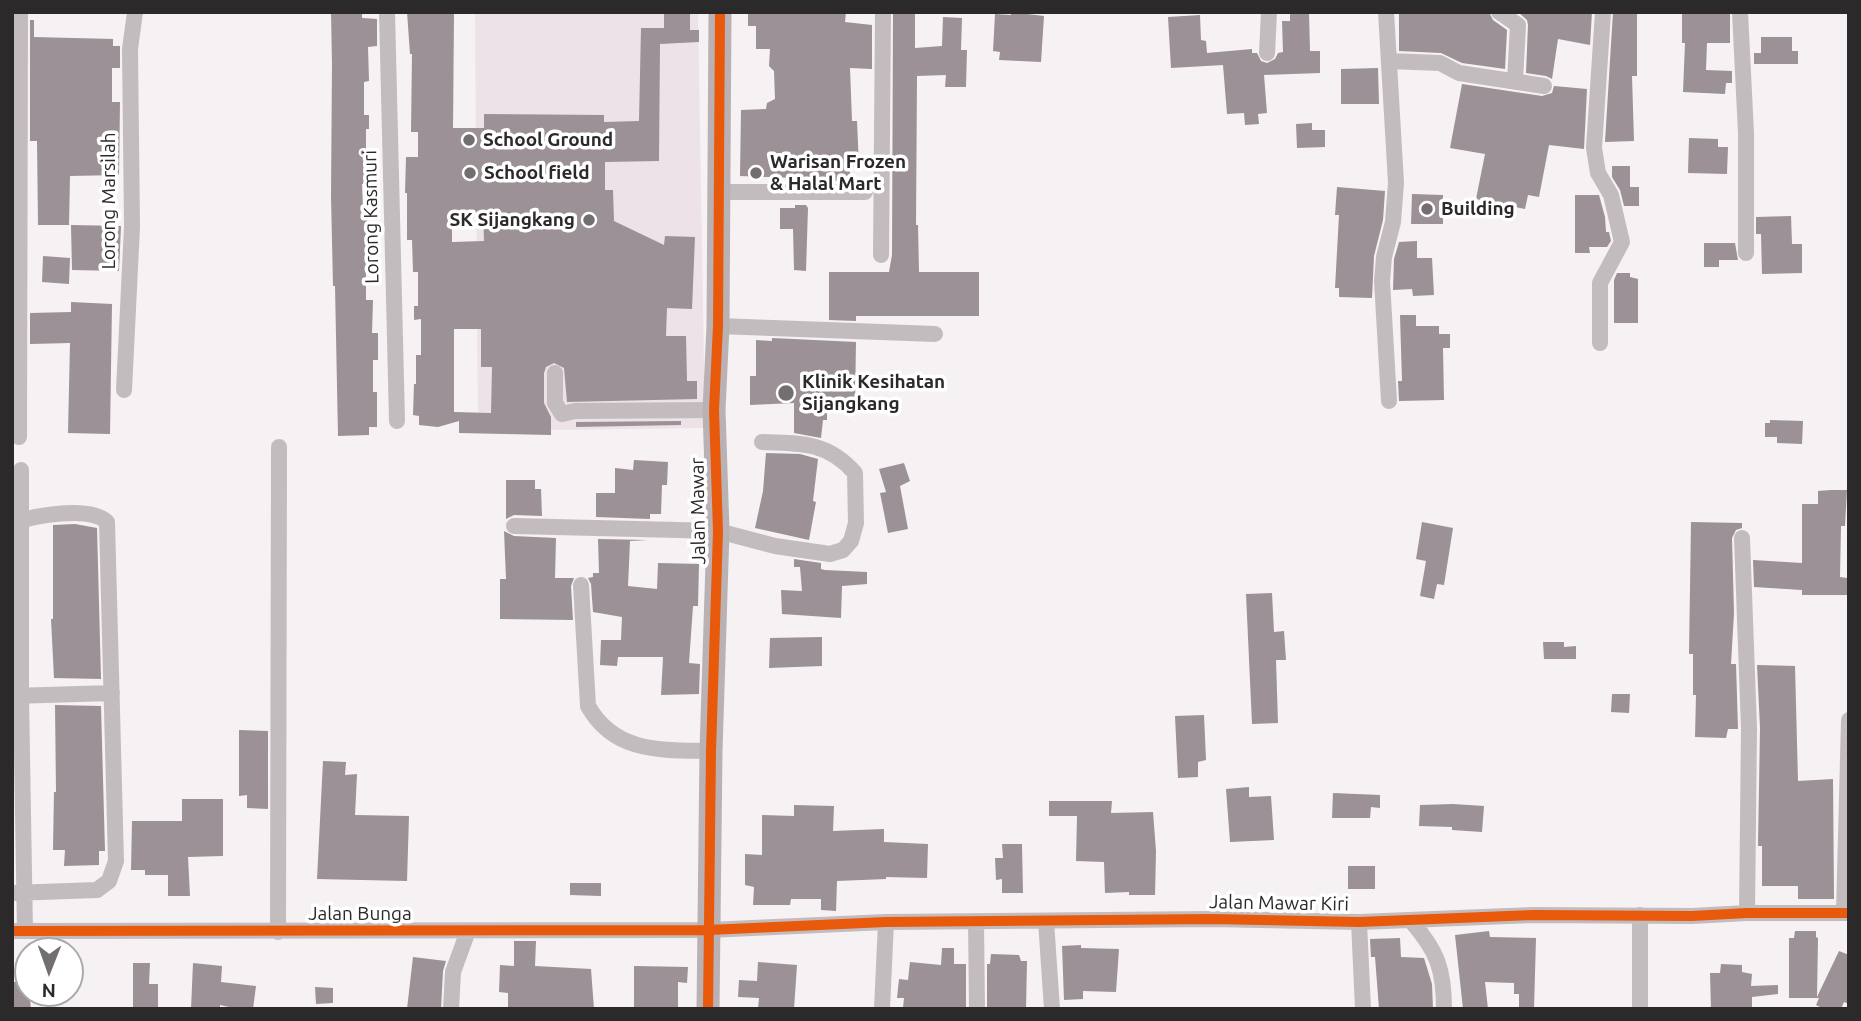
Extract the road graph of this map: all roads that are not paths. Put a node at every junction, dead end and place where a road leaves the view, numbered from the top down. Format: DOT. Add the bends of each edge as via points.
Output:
graph roads {
  1 [pos="20,12"];
  2 [pos="135,12"];
  3 [pos="387,12"];
  4 [pos="720,12"];
  5 [pos="883,12"];
  6 [pos="1269,12"];
  7 [pos="1386,12"];
  8 [pos="1499,12"];
  9 [pos="1603,12"];
  10 [pos="1740,12"];
  11 [pos="1266,53"];
  12 [pos="1389,61"];
  13 [pos="1515,81"];
  14 [pos="1544,86"];
  15 [pos="720,192"];
  16 [pos="865,192"];
  17 [pos="1746,253"];
  18 [pos="881,255"];
  19 [pos="718,326"];
  20 [pos="935,334"];
  21 [pos="1600,342"];
  22 [pos="555,373"];
  23 [pos="124,390"];
  24 [pos="1389,401"];
  25 [pos="714,410"];
  26 [pos="397,421"];
  27 [pos="19,437"];
  28 [pos="762,442"];
  29 [pos="279,447"];
  30 [pos="21,470"];
  31 [pos="16,522"];
  32 [pos="514,526"];
  33 [pos="718,531"];
  34 [pos="1742,538"];
  35 [pos="581,585"];
  36 [pos="112,693"];
  37 [pos="17,696"];
  38 [pos="1849,720"];
  39 [pos="711,751"];
  40 [pos="19,893"];
  41 [pos="1747,913"];
  42 [pos="1846,913"];
  43 [pos="1640,915"];
  44 [pos="976,921"];
  45 [pos="1046,921"];
  46 [pos="886,922"];
  47 [pos="1359,922"];
  48 [pos="1412,922"];
  49 [pos="708,930"];
  50 [pos="19,931"];
  51 [pos="468,931"];
  52 [pos="278,932"];
  53 [pos="451,1009"];
  54 [pos="708,1009"];
  55 [pos="882,1009"];
  56 [pos="977,1009"];
  57 [pos="1052,1009"];
  58 [pos="1363,1009"];
  59 [pos="1444,1009"];
  60 [pos="1640,1009"];
  1 -- 27 [label="street"];
  2 -- 23 [label="street, Lorong Marsilah" via="130,49 132,228"];
  3 -- 26 [label="street, Lorong Kasmuri"];
  4 -- 15 [label="street, Jalan Mawar"];
  5 -- 18 [label="street"];
  6 -- 11 [label="street"];
  7 -- 12 [label="street"];
  8 -- 13 [label="street" via="1518,25"];
  9 -- 21 [label="street" via="1594,148 1622,242 1600,283"];
  10 -- 17 [label="street"];
  12 -- 13 [label="street" via="1440,63 1459,73"];
  12 -- 24 [label="street" via="1396,183 1382,281"];
  13 -- 14 [label="street"];
  15 -- 16 [label="street"];
  15 -- 19 [label="street, Jalan Mawar"];
  19 -- 20 [label="street"];
  19 -- 25 [label="street, Jalan Mawar"];
  22 -- 25 [label="street" via="555,403 562,414"];
  25 -- 33 [label="street, Jalan Mawar"];
  28 -- 33 [label="street" via="796,443 842,458 855,473 856,523 851,541 844,550 830,554"];
  29 -- 52 [label="street"];
  30 -- 31 [label="street"];
  31 -- 36 [label="street" via="81,513 107,522"];
  31 -- 37 [label="street"];
  32 -- 33 [label="street"];
  33 -- 39 [label="street, Jalan Mawar"];
  34 -- 41 [label="street" via="1749,728"];
  35 -- 39 [label="street" via="587,706 596,720 632,745"];
  36 -- 37 [label="street"];
  36 -- 40 [label="street" via="114,872 97,890"];
  37 -- 40 [label="street"];
  38 -- 42 [label="street"];
  39 -- 49 [label="street, Jalan Mawar"];
  40 -- 50 [label="street"];
  41 -- 42 [label="street, Jalan Mawar Kiri"];
  41 -- 43 [label="street, Jalan Mawar Kiri"];
  43 -- 48 [label="street, Jalan Mawar Kiri"];
  43 -- 60 [label="street"];
  44 -- 45 [label="street, Jalan Mawar Kiri"];
  44 -- 46 [label="street, Jalan Mawar Kiri"];
  44 -- 56 [label="street"];
  45 -- 47 [label="street, Jalan Mawar Kiri"];
  45 -- 57 [label="street"];
  46 -- 49 [label="street, Jalan Mawar Kiri"];
  46 -- 55 [label="street"];
  47 -- 48 [label="street, Jalan Mawar Kiri"];
  47 -- 58 [label="street"];
  48 -- 59 [label="street" via="1438,956"];
  49 -- 51 [label="street, Jalan Bunga"];
  49 -- 54 [label="street, Jalan Mawar"];
  50 -- 52 [label="street, Jalan Bunga"];
  51 -- 52 [label="street, Jalan Bunga"];
  51 -- 53 [label="street" via="453,972"];
}
